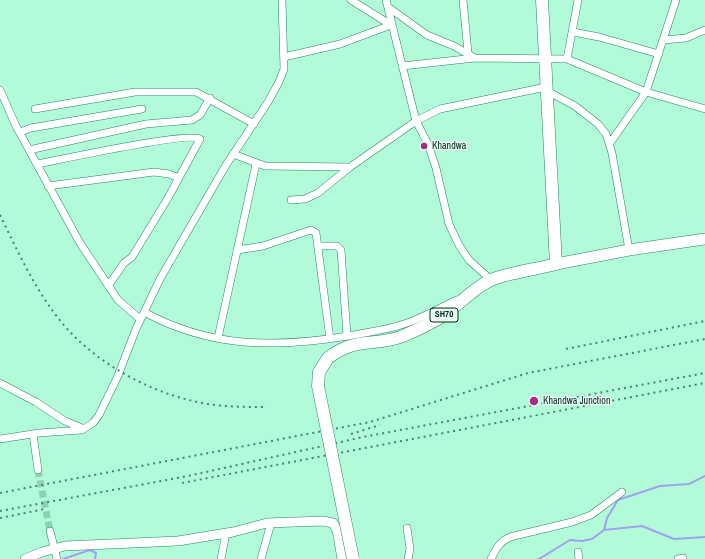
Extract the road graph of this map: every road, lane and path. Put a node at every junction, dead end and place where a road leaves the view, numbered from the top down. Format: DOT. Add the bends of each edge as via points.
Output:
graph roads {
  1 [pos="282,0"];
  2 [pos="350,0"];
  3 [pos="463,0"];
  4 [pos="542,0"];
  5 [pos="578,0"];
  6 [pos="676,0"];
  7 [pos="387,3"];
  8 [pos="391,25"];
  9 [pos="705,30"];
  10 [pos="573,32"];
  11 [pos="664,40"];
  12 [pos="468,53"];
  13 [pos="659,54"];
  14 [pos="284,57"];
  15 [pos="475,58"];
  16 [pos="544,58"];
  17 [pos="567,59"];
  18 [pos="402,66"];
  19 [pos="546,89"];
  20 [pos="0,90"];
  21 [pos="646,92"];
  22 [pos="210,98"];
  23 [pos="36,109"];
  24 [pos="142,109"];
  25 [pos="705,109"];
  26 [pos="416,121"];
  27 [pos="254,124"];
  28 [pos="20,132"];
  29 [pos="610,143"];
  30 [pos="30,150"];
  31 [pos="233,154"];
  32 [pos="37,164"];
  33 [pos="256,164"];
  34 [pos="350,166"];
  35 [pos="179,178"];
  36 [pos="48,186"];
  37 [pos="291,200"];
  38 [pos="705,239"];
  39 [pos="318,246"];
  40 [pos="237,250"];
  41 [pos="629,250"];
  42 [pos="556,264"];
  43 [pos="491,280"];
  44 [pos="108,286"];
  45 [pos="471,293"];
  46 [pos="144,312"];
  47 [pos="140,319"];
  48 [pos="347,336"];
  49 [pos="218,338"];
  50 [pos="330,339"];
  51 [pos="0,383"];
  52 [pos="84,428"];
  53 [pos="33,434"];
  54 [pos="0,439"];
  55 [pos="38,470"];
  56 [pos="622,492"];
  57 [pos="271,523"];
  58 [pos="407,528"];
  59 [pos="50,531"];
  60 [pos="226,533"];
  61 [pos="54,548"];
  62 [pos="25,559"];
  63 [pos="56,559"];
  64 [pos="221,559"];
  65 [pos="261,559"];
  66 [pos="342,559"];
  67 [pos="353,559"];
  68 [pos="408,559"];
  69 [pos="491,559"];
  1 -- 14 [label="street"];
  2 -- 8 [label="street"];
  3 -- 12 [label="street"];
  4 -- 16 [label="highway"];
  5 -- 10 [label="street"];
  6 -- 11 [label="street"];
  7 -- 8 [label="street"];
  7 -- 12 [label="street" via="427,35"];
  8 -- 14 [label="street" via="346,42"];
  8 -- 18 [label="street"];
  9 -- 11 [label="street" via="686,38"];
  10 -- 13 [label="street"];
  10 -- 17 [label="street"];
  11 -- 13 [label="street"];
  12 -- 15 [label="street"];
  13 -- 21 [label="street"];
  14 -- 27 [label="street" via="284,68 278,82"];
  15 -- 16 [label="street"];
  15 -- 18 [label="street"];
  16 -- 17 [label="street"];
  16 -- 19 [label="highway"];
  17 -- 21 [label="street"];
  18 -- 26 [label="street"];
  19 -- 26 [label="street" via="440,109"];
  19 -- 29 [label="street" via="588,115 598,124"];
  19 -- 42 [label="highway"];
  20 -- 28 [label="street"];
  21 -- 25 [label="street"];
  21 -- 29 [label="street"];
  22 -- 23 [label="street" via="196,92 135,92"];
  22 -- 27 [label="street"];
  22 -- 30 [label="street" via="200,116 192,120 146,124"];
  24 -- 28 [label="street"];
  26 -- 34 [label="street"];
  26 -- 43 [label="street" via="428,144 436,168 449,224 469,260"];
  27 -- 31 [label="street"];
  28 -- 30 [label="street"];
  29 -- 41 [label="street"];
  30 -- 32 [label="street"];
  31 -- 33 [label="street"];
  31 -- 46 [label="street" via="160,279"];
  32 -- 35 [label="street" via="171,138 198,137 200,142"];
  32 -- 36 [label="street"];
  33 -- 34 [label="street" via="278,167"];
  33 -- 40 [label="street"];
  34 -- 37 [label="street" via="312,197"];
  35 -- 36 [label="street" via="154,172"];
  35 -- 44 [label="street" via="132,257 124,263"];
  36 -- 44 [label="street"];
  38 -- 41 [label="main road, SH70"];
  39 -- 40 [label="street" via="316,233 311,230 263,246"];
  39 -- 48 [label="street" via="337,246 341,250"];
  39 -- 50 [label="street"];
  40 -- 49 [label="street"];
  41 -- 42 [label="main road, SH70"];
  42 -- 43 [label="highway, SH70"];
  43 -- 45 [label="highway, SH70"];
  44 -- 47 [label="street" via="118,300"];
  45 -- 48 [label="street" via="408,323 385,330"];
  45 -- 67 [label="highway, SH70, bridge" via="444,315 402,336 353,344 339,349 328,358 319,372 318,386"];
  46 -- 47 [label="street"];
  46 -- 49 [label="street" via="192,334"];
  47 -- 52 [label="street" via="99,415"];
  48 -- 50 [label="street"];
  49 -- 50 [label="street" via="255,344"];
  51 -- 52 [label="street" via="65,421"];
  52 -- 53 [label="street"];
  53 -- 54 [label="street"];
  53 -- 55 [label="street"];
  56 -- 69 [label="street" via="591,515 510,537 497,547"];
  57 -- 60 [label="street"];
  57 -- 65 [label="street"];
  57 -- 66 [label="street" via="333,523 337,530"];
  58 -- 68 [label="street" via="410,549"];
  59 -- 61 [label="street"];
  60 -- 61 [label="street" via="178,541 85,544"];
  60 -- 64 [label="street"];
  61 -- 62 [label="street"];
  61 -- 63 [label="street"];
}
